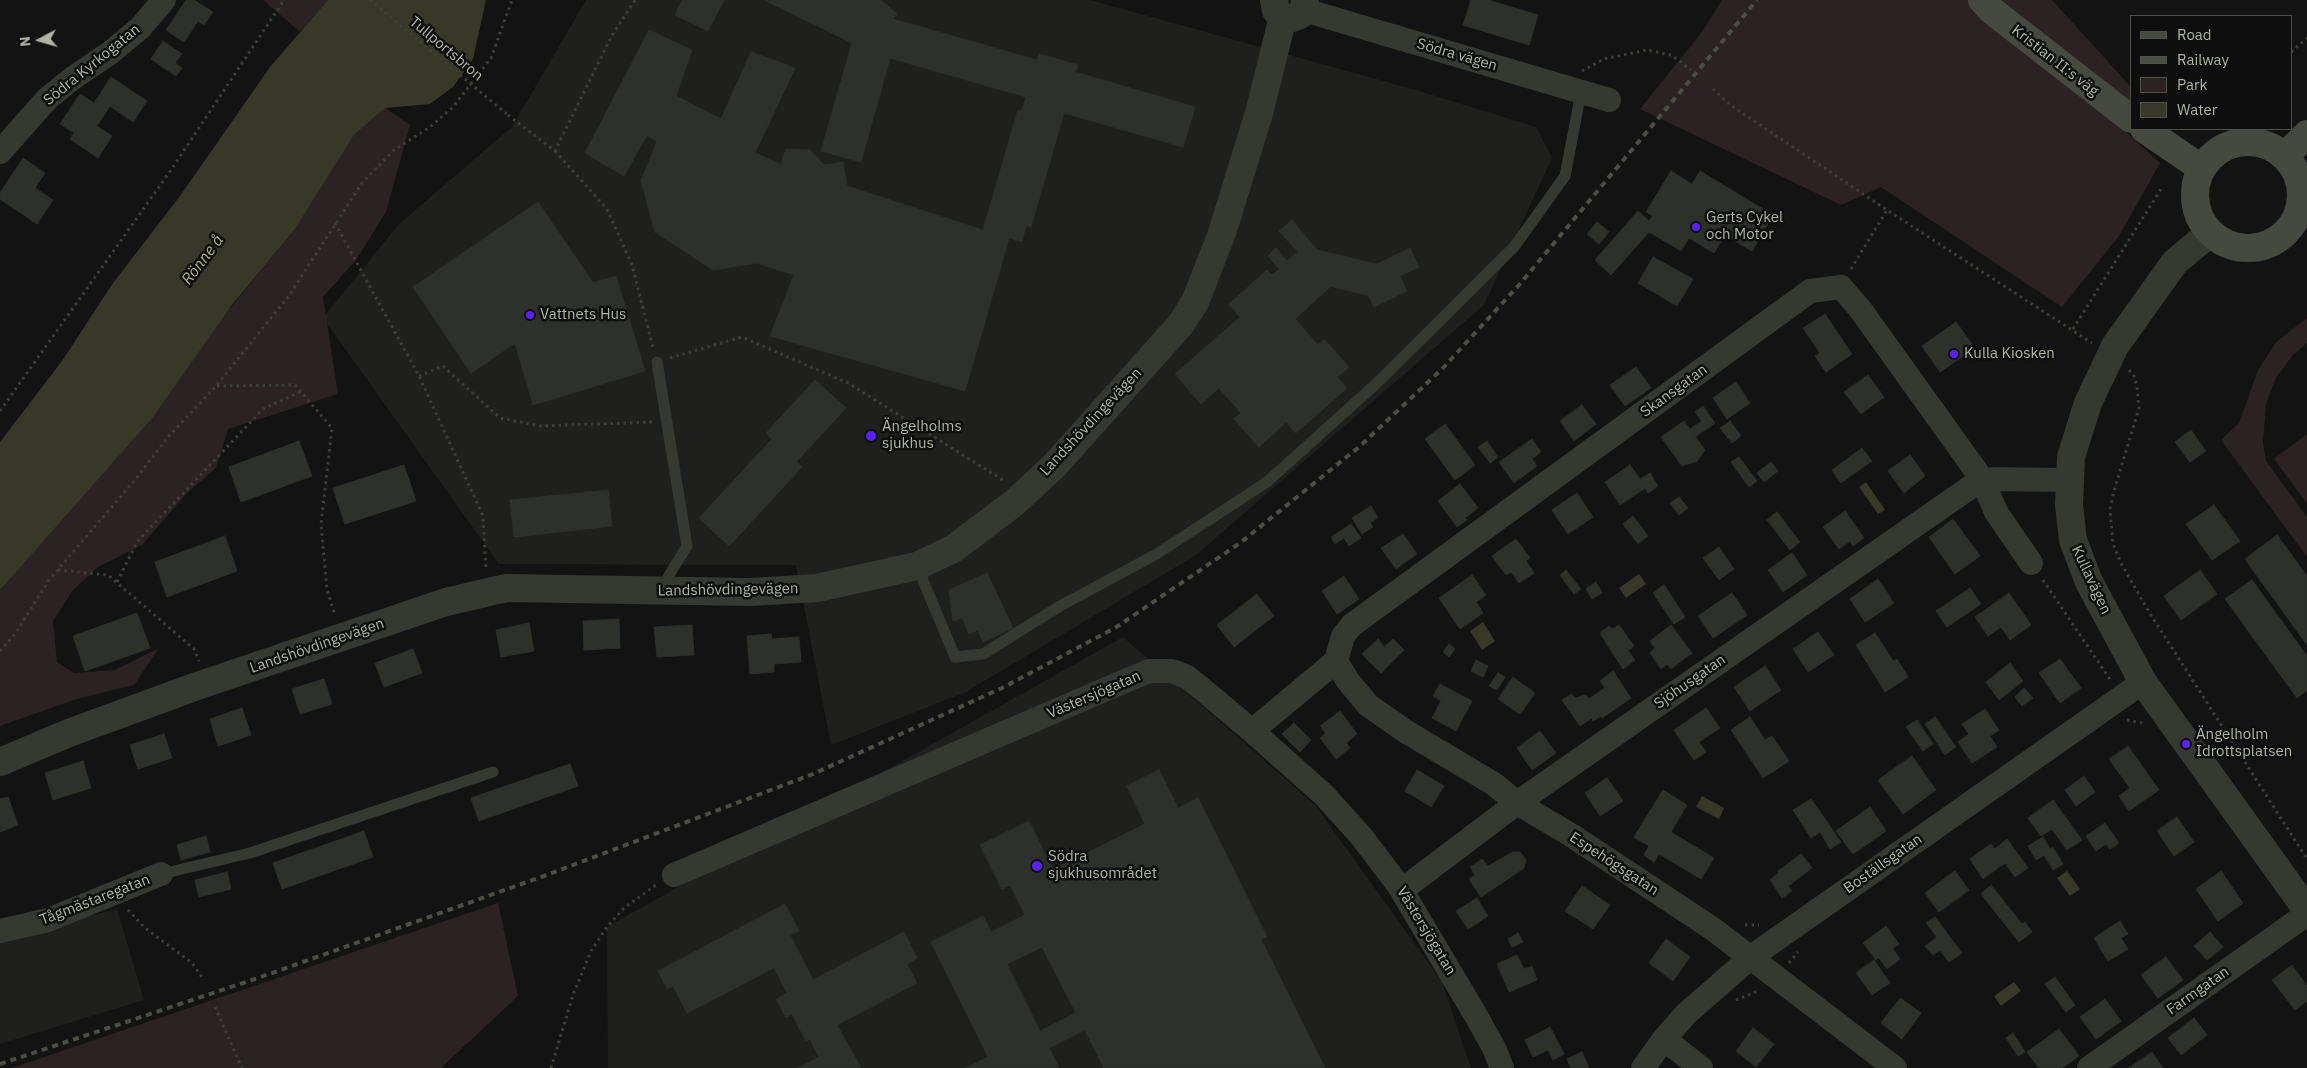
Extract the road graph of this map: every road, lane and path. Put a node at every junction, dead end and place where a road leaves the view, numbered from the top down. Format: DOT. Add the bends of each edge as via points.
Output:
graph roads {
  1 [pos="164,0"];
  2 [pos="284,0"];
  3 [pos="370,0"];
  4 [pos="512,0"];
  5 [pos="635,0"];
  6 [pos="1982,0"];
  7 [pos="1285,5"];
  8 [pos="2307,38"];
  9 [pos="2292,51"];
  10 [pos="1691,70"];
  11 [pos="1571,89"];
  12 [pos="1713,89"];
  13 [pos="1609,100"];
  14 [pos="2130,118"];
  15 [pos="2145,130"];
  16 [pos="2307,134"];
  17 [pos="555,151"];
  18 [pos="0,152"];
  19 [pos="2284,156"];
  20 [pos="2201,168"];
  21 [pos="2161,189"];
  22 [pos="1887,210"];
  23 [pos="335,223"];
  24 [pos="2210,233"];
  25 [pos="1841,286"];
  26 [pos="2073,329"];
  27 [pos="2095,344"];
  28 [pos="657,362"];
  29 [pos="2124,366"];
  30 [pos="419,376"];
  31 [pos="216,386"];
  32 [pos="300,391"];
  33 [pos="0,411"];
  34 [pos="665,422"];
  35 [pos="1982,479"];
  36 [pos="2069,480"];
  37 [pos="1011,485"];
  38 [pos="2031,563"];
  39 [pos="917,566"];
  40 [pos="58,570"];
  41 [pos="486,578"];
  42 [pos="117,582"];
  43 [pos="667,591"];
  44 [pos="343,638"];
  45 [pos="0,651"];
  46 [pos="1336,661"];
  47 [pos="208,683"];
  48 [pos="2133,690"];
  49 [pos="2124,721"];
  50 [pos="2143,723"];
  51 [pos="2149,730"];
  52 [pos="1252,731"];
  53 [pos="0,762"];
  54 [pos="493,772"];
  55 [pos="1517,803"];
  56 [pos="2307,859"];
  57 [pos="161,874"];
  58 [pos="674,876"];
  59 [pos="1402,890"];
  60 [pos="108,895"];
  61 [pos="2307,910"];
  62 [pos="2307,914"];
  63 [pos="0,931"];
  64 [pos="1802,946"];
  65 [pos="1751,957"];
  66 [pos="1779,977"];
  67 [pos="204,980"];
  68 [pos="1734,1001"];
  69 [pos="215,1007"];
  70 [pos="1664,1038"];
  71 [pos="242,1068"];
  72 [pos="550,1068"];
  73 [pos="1502,1068"];
  74 [pos="1643,1068"];
  75 [pos="1700,1068"];
  76 [pos="1895,1068"];
  77 [pos="2090,1068"];
  1 -- 18 [label="street, Södra Kyrkogatan" via="140,28 47,100"];
  2 -- 33 [label="path" via="171,170"];
  3 -- 17 [label="path, Tullportsbron, bridge"];
  4 -- 23 [label="path" via="491,58 454,107 394,150 362,183"];
  5 -- 17 [label="path" via="611,37"];
  6 -- 14 [label="main road, Kristian II:s väg" via="1998,16"];
  7 -- 11 [label="street, Södra vägen"];
  7 -- 39 [label="street, Landshövdingevägen" via="1259,113 1222,233 1205,280 1181,324 1055,465 1014,503 953,549"];
  8 -- 9 [label="path"];
  10 -- 11 [label="path" via="1660,51 1635,51 1604,59"];
  11 -- 13 [label="street, Södra vägen"];
  11 -- 39 [label="lane" via="1565,176 1514,247 1377,384 1267,482 1154,555 1060,606 983,654 955,658"];
  12 -- 22 [label="path" via="1729,104"];
  15 -- 20 [label="main road"];
  16 -- 19 [label="main road"];
  17 -- 28 [label="path, Tullportsbron" via="607,209 632,265"];
  19 -- 20 [label="main road" via="2268,145 2249,141 2230,144 2213,153"];
  19 -- 24 [label="main road" via="2296,171 2301,189 2300,208 2292,225 2279,238 2262,247 2243,249 2225,244"];
  20 -- 24 [label="main road" via="2194,185 2194,202 2199,219"];
  21 -- 26 [label="path"];
  22 -- 25 [label="path"];
  22 -- 26 [label="path"];
  23 -- 30 [label="path"];
  23 -- 31 [label="path" via="288,297"];
  24 -- 36 [label="street, Kullavägen" via="2175,262 2115,346 2088,402 2073,450"];
  25 -- 35 [label="street"];
  25 -- 46 [label="street, Skansgatan" via="1810,291 1352,625 1343,636"];
  26 -- 27 [label="path"];
  28 -- 34 [label="lane"];
  28 -- 37 [label="path" via="742,337 848,383"];
  29 -- 56 [label="path" via="2134,376 2139,408 2110,509 2114,544 2121,563"];
  30 -- 34 [label="path" via="444,366 500,418 540,426"];
  30 -- 41 [label="path" via="484,516"];
  31 -- 32 [label="path" via="295,385"];
  31 -- 40 [label="path" via="168,437"];
  32 -- 42 [label="path" via="263,408 138,542"];
  32 -- 44 [label="path" via="332,428 321,524 327,590"];
  34 -- 43 [label="lane" via="687,546 668,577"];
  35 -- 36 [label="street"];
  35 -- 38 [label="street" via="1996,512"];
  35 -- 55 [label="street, Sjöhusgatan"];
  36 -- 48 [label="street, Kullavägen" via="2073,540"];
  38 -- 48 [label="path"];
  39 -- 43 [label="street, Landshövdingevägen" via="817,588 750,592"];
  40 -- 42 [label="path" via="108,575"];
  40 -- 45 [label="path"];
  42 -- 47 [label="path" via="194,649"];
  43 -- 44 [label="street, Landshövdingevägen" via="506,588 446,602"];
  44 -- 47 [label="street, Landshövdingevägen"];
  46 -- 52 [label="street"];
  46 -- 55 [label="street, Espehögsgatan" via="1368,705 1494,784"];
  47 -- 53 [label="street, Landshövdingevägen" via="69,733"];
  48 -- 50 [label="path"];
  48 -- 61 [label="street, Kullavägen"];
  48 -- 65 [label="street, Boställsgatan"];
  49 -- 50 [label="path" via="2130,719"];
  50 -- 51 [label="path"];
  52 -- 58 [label="street, Västersjögatan" via="1187,677 1172,671 1149,671"];
  52 -- 59 [label="street, Västersjögatan" via="1322,794 1361,836"];
  54 -- 57 [label="lane" via="250,853"];
  55 -- 59 [label="street, Sjöhusgatan"];
  55 -- 65 [label="street, Espehögsgatan" via="1705,923"];
  57 -- 60 [label="street, Tågmästaregatan"];
  58 -- 72 [label="path" via="649,889 624,908 607,927 592,951 573,995"];
  59 -- 73 [label="street, Västersjögatan"];
  60 -- 63 [label="street, Tågmästaregatan" via="91,905 48,920"];
  60 -- 67 [label="path" via="122,902 145,928 192,963"];
  62 -- 77 [label="street, Farmgatan"];
  64 -- 66 [label="path"];
  65 -- 66 [label="street, Espehögsgatan"];
  65 -- 70 [label="street, Boställsgatan" via="1686,1014"];
  66 -- 68 [label="path" via="1770,988"];
  66 -- 76 [label="street, Espehögsgatan"];
  69 -- 71 [label="path"];
  70 -- 74 [label="street, Boställsgatan"];
  70 -- 75 [label="street"];
}
